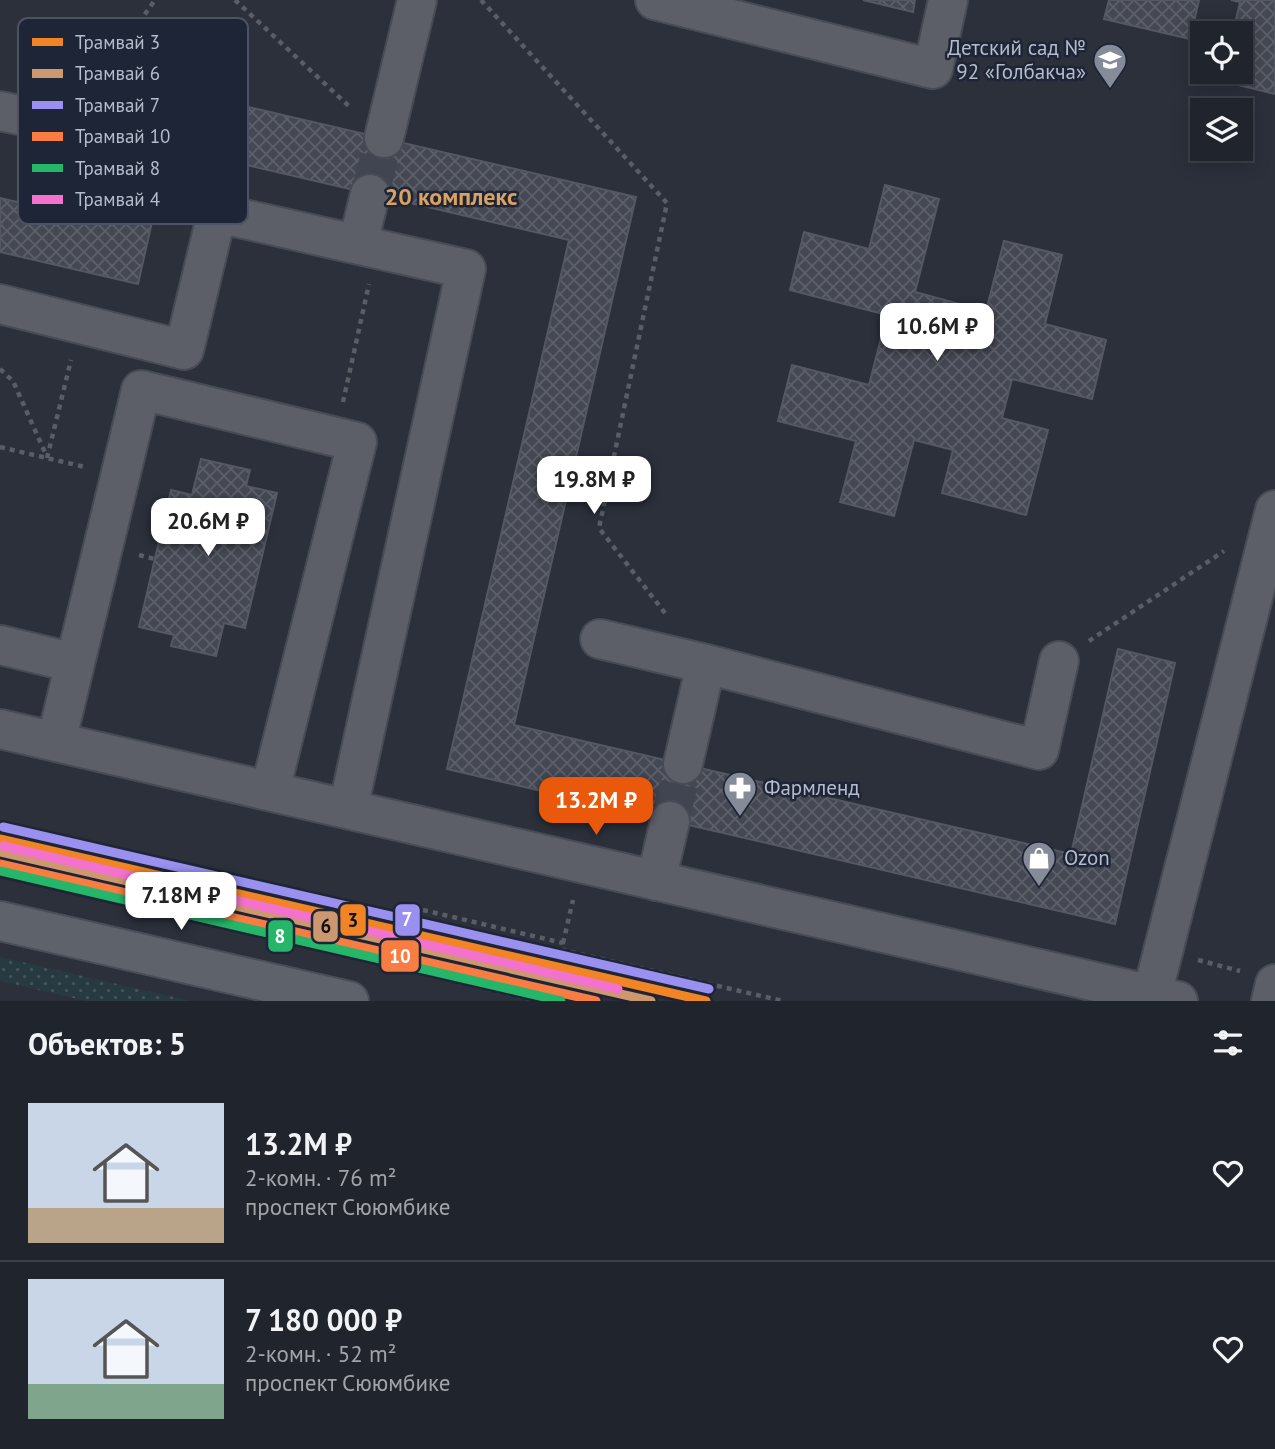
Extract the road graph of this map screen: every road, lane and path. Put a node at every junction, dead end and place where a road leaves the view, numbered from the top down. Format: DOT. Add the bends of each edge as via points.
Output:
graph roads {
  1 [pos="155,0"];
  2 [pos="235,0"];
  3 [pos="417,0"];
  4 [pos="481,0"];
  5 [pos="655,0"];
  6 [pos="948,0"];
  7 [pos="142,18"];
  8 [pos="0,111"];
  9 [pos="18,115"];
  10 [pos="384,138"];
  11 [pos="370,194"];
  12 [pos="248,220"];
  13 [pos="214,224"];
  14 [pos="367,247"];
  15 [pos="0,304"];
  16 [pos="80,324"];
  17 [pos="0,369"];
  18 [pos="335,437"];
  19 [pos="0,447"];
  20 [pos="47,458"];
  21 [pos="120,475"];
  22 [pos="1274,514"];
  23 [pos="600,639"];
  24 [pos="0,645"];
  25 [pos="1059,661"];
  26 [pos="75,663"];
  27 [pos="706,664"];
  28 [pos="0,729"];
  29 [pos="56,742"];
  30 [pos="683,764"];
  31 [pos="270,791"];
  32 [pos="348,809"];
  33 [pos="670,821"];
  34 [pos="581,864"];
  35 [pos="656,881"];
  36 [pos="423,911"];
  37 [pos="0,922"];
  38 [pos="563,943"];
  39 [pos="562,950"];
  40 [pos="1164,951"];
  41 [pos="409,970"];
  42 [pos="1265,986"];
  43 [pos="1165,998"];
  44 [pos="349,1001"];
  45 [pos="540,1001"];
  46 [pos="550,1001"];
  47 [pos="783,1001"];
  1 -- 7 [label="path"];
  2 -- 10 [label="path"];
  3 -- 10 [label="street"];
  4 -- 27 [label="path" via="667,203 599,528"];
  5 -- 6 [label="street" via="941,71"];
  8 -- 9 [label="street"];
  11 -- 14 [label="street"];
  12 -- 14 [label="street"];
  13 -- 16 [label="street" via="184,351"];
  14 -- 18 [label="path"];
  14 -- 32 [label="street" via="466,269"];
  15 -- 16 [label="street"];
  16 -- 20 [label="path"];
  17 -- 20 [label="path" via="13,381"];
  18 -- 21 [label="street" via="141,390"];
  18 -- 31 [label="street" via="357,442"];
  19 -- 20 [label="path"];
  20 -- 21 [label="path"];
  21 -- 26 [label="street"];
  22 -- 25 [label="path"];
  22 -- 40 [label="street"];
  23 -- 27 [label="street"];
  24 -- 26 [label="street"];
  25 -- 27 [label="street" via="1039,750"];
  26 -- 29 [label="street"];
  27 -- 30 [label="street"];
  28 -- 29 [label="street"];
  29 -- 31 [label="street"];
  31 -- 32 [label="street"];
  32 -- 34 [label="street"];
  33 -- 35 [label="street"];
  34 -- 35 [label="street"];
  34 -- 38 [label="path"];
  35 -- 43 [label="street"];
  36 -- 38 [label="path"];
  37 -- 44 [label="main road"];
  38 -- 39 [label="path"];
  39 -- 46 [label="path"];
  39 -- 47 [label="path"];
  40 -- 42 [label="path"];
  40 -- 43 [label="street"];
  41 -- 45 [label="path"];
}
